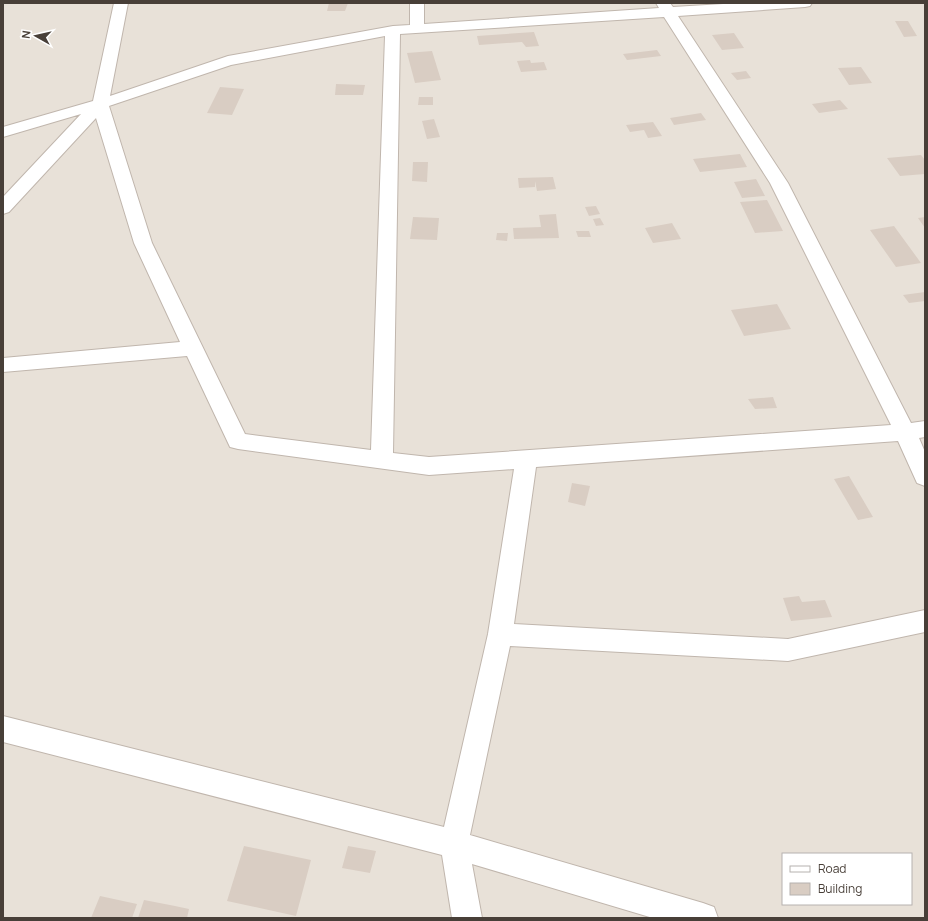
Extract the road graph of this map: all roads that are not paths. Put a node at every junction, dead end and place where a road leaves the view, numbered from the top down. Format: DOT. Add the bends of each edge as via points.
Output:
graph roads {
  1 [pos="121,3"];
  2 [pos="417,3"];
  3 [pos="806,3"];
  4 [pos="666,8"];
  5 [pos="417,29"];
  6 [pos="393,30"];
  7 [pos="100,104"];
  8 [pos="3,132"];
  9 [pos="3,208"];
  10 [pos="193,348"];
  11 [pos="3,365"];
  12 [pos="925,429"];
  13 [pos="905,432"];
  14 [pos="526,459"];
  15 [pos="382,460"];
  16 [pos="925,477"];
  17 [pos="925,621"];
  18 [pos="500,634"];
  19 [pos="3,729"];
  20 [pos="454,844"];
  21 [pos="467,918"];
  22 [pos="703,918"];
  1 -- 7 [label="street"];
  2 -- 5 [label="street"];
  3 -- 4 [label="street"];
  4 -- 5 [label="street"];
  4 -- 13 [label="street" via="779,183"];
  5 -- 6 [label="street"];
  6 -- 7 [label="street" via="228,61"];
  6 -- 15 [label="street"];
  7 -- 8 [label="street"];
  7 -- 9 [label="street"];
  7 -- 10 [label="street" via="143,243"];
  10 -- 11 [label="street"];
  10 -- 15 [label="street" via="238,441"];
  12 -- 13 [label="street"];
  13 -- 14 [label="street"];
  13 -- 16 [label="street"];
  14 -- 15 [label="street" via="429,466"];
  14 -- 18 [label="street"];
  17 -- 18 [label="street" via="788,650"];
  18 -- 20 [label="street"];
  19 -- 20 [label="street"];
  20 -- 21 [label="street"];
  20 -- 22 [label="street"];
}
